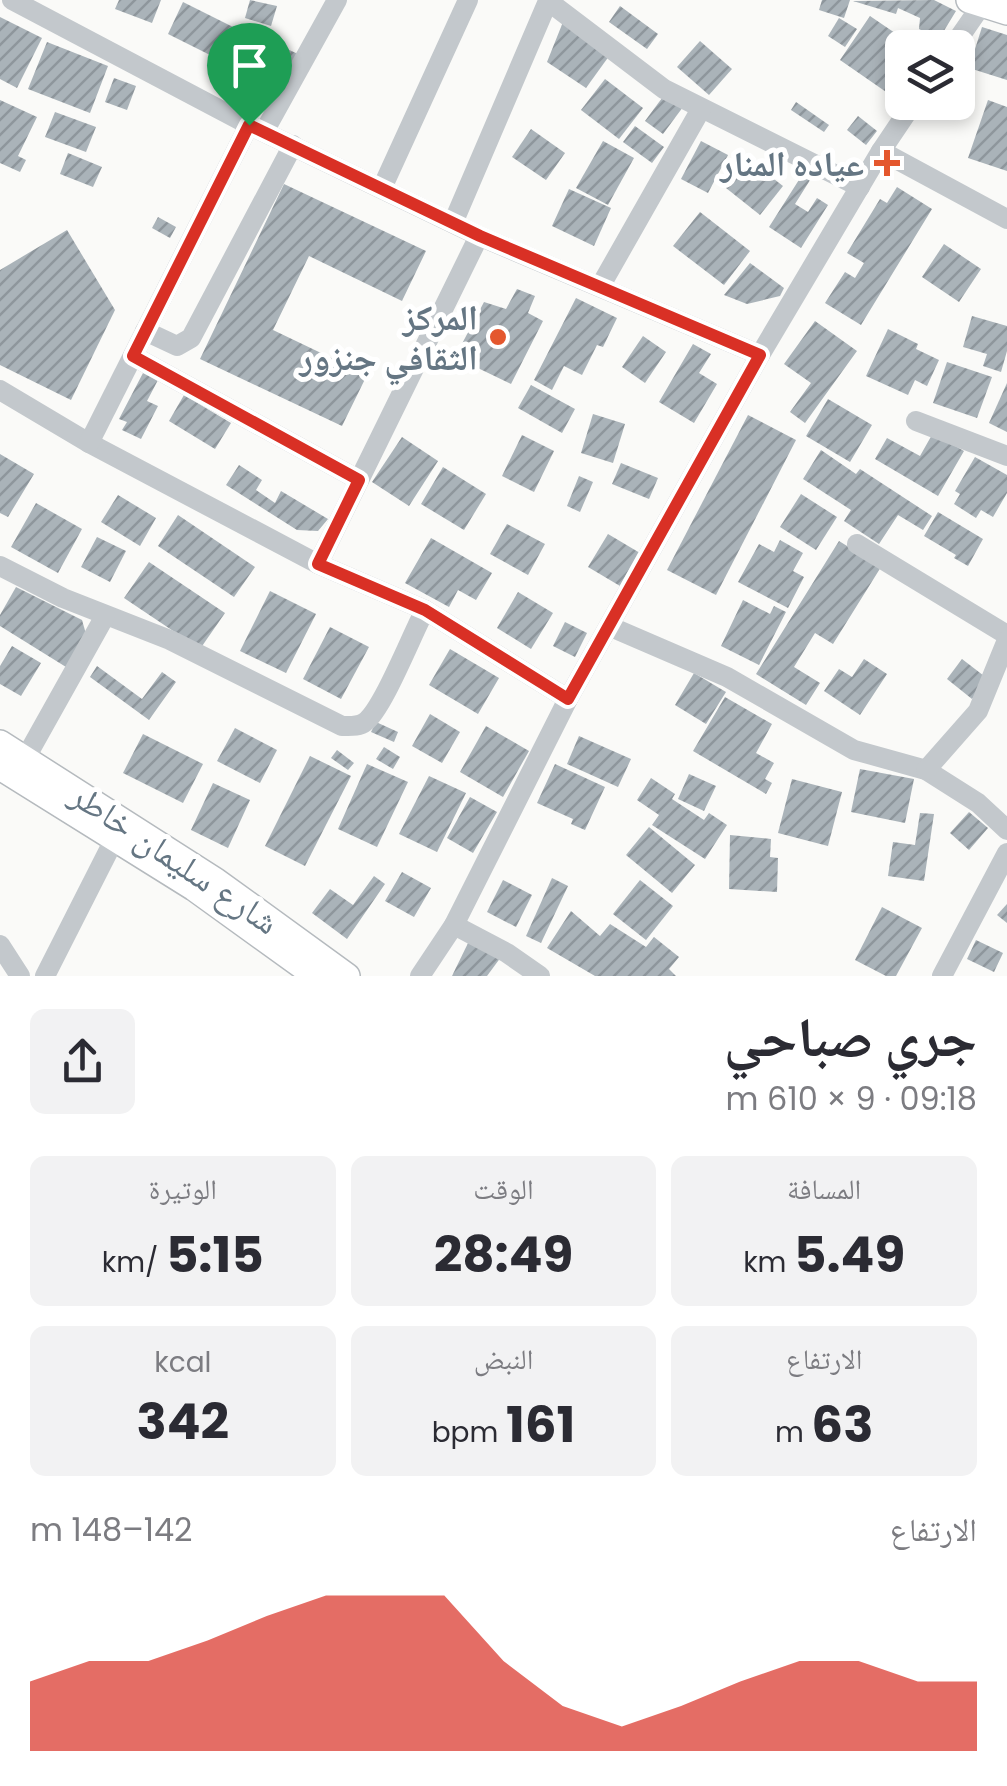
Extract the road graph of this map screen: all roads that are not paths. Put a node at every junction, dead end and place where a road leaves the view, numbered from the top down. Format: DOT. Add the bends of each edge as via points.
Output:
graph roads {
  1 [pos="12,0"];
  2 [pos="337,0"];
  3 [pos="468,0"];
  4 [pos="548,0"];
  5 [pos="986,4"];
  6 [pos="966,30"];
  7 [pos="700,109"];
  8 [pos="902,120"];
  9 [pos="257,128"];
  10 [pos="293,145"];
  11 [pos="881,151"];
  12 [pos="860,187"];
  13 [pos="382,188"];
  14 [pos="1007,220"];
  15 [pos="453,223"];
  16 [pos="480,236"];
  17 [pos="601,286"];
  18 [pos="145,331"];
  19 [pos="760,355"];
  20 [pos="133,356"];
  21 [pos="0,390"];
  22 [pos="916,421"];
  23 [pos="89,443"];
  24 [pos="1007,456"];
  25 [pos="359,480"];
  26 [pos="857,544"];
  27 [pos="318,564"];
  28 [pos="0,566"];
  29 [pos="425,610"];
  30 [pos="106,616"];
  31 [pos="611,627"];
  32 [pos="1007,638"];
  33 [pos="568,699"];
  34 [pos="0,743"];
  35 [pos="25,759"];
  36 [pos="0,767"];
  37 [pos="926,770"];
  38 [pos="1007,830"];
  39 [pos="116,838"];
  40 [pos="1007,854"];
  41 [pos="454,925"];
  42 [pos="0,945"];
  43 [pos="20,976"];
  44 [pos="45,976"];
  45 [pos="316,976"];
  46 [pos="347,976"];
  47 [pos="420,976"];
  48 [pos="540,976"];
  49 [pos="942,976"];
  1 -- 9 [label="street"];
  2 -- 9 [label="street"];
  3 -- 13 [label="street"];
  4 -- 7 [label="street"];
  4 -- 15 [label="street"];
  5 -- 6 [label="street"];
  7 -- 12 [label="street"];
  7 -- 17 [label="street"];
  8 -- 11 [label="street"];
  9 -- 10 [label="street"];
  9 -- 18 [label="street"];
  10 -- 13 [label="street"];
  10 -- 18 [label="street" via="190,338 177,346"];
  11 -- 12 [label="street"];
  11 -- 14 [label="street"];
  12 -- 19 [label="street"];
  13 -- 15 [label="street"];
  15 -- 16 [label="street"];
  16 -- 17 [label="street"];
  16 -- 25 [label="street"];
  17 -- 19 [label="street"];
  18 -- 20 [label="street"];
  19 -- 31 [label="street"];
  20 -- 23 [label="street"];
  20 -- 25 [label="street"];
  21 -- 23 [label="street"];
  22 -- 24 [label="street"];
  23 -- 27 [label="street"];
  25 -- 27 [label="street"];
  26 -- 32 [label="street"];
  27 -- 29 [label="street"];
  28 -- 30 [label="street"];
  29 -- 30 [label="street" via="378,705 356,726 327,720 170,640"];
  29 -- 33 [label="street"];
  30 -- 35 [label="street"];
  31 -- 33 [label="street"];
  31 -- 37 [label="street" via="727,678 854,750"];
  32 -- 37 [label="street" via="978,711"];
  33 -- 41 [label="street"];
  34 -- 35 [label="main road, شارع سليمان خاطر"];
  35 -- 46 [label="main road, شارع سليمان خاطر" via="216,881"];
  36 -- 39 [label="main road, شارع سليمان خاطر"];
  37 -- 38 [label="street"];
  39 -- 44 [label="street"];
  39 -- 45 [label="main road, شارع سليمان خاطر"];
  40 -- 49 [label="street"];
  41 -- 47 [label="street"];
  41 -- 48 [label="street"];
  42 -- 43 [label="street"];
}
